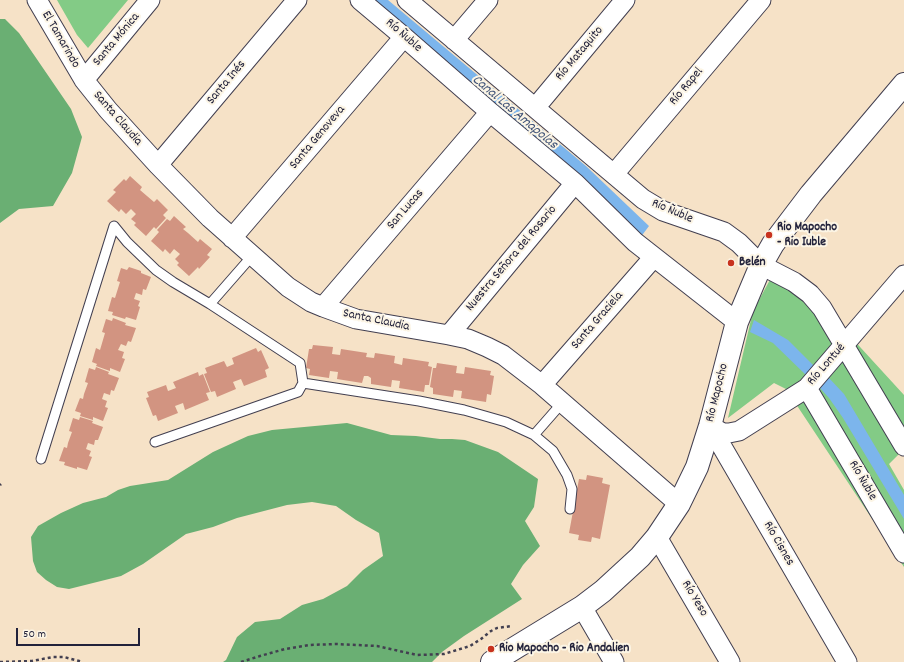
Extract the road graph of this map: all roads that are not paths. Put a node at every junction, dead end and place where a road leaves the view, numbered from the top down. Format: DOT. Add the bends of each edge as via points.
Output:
graph roads {
  1 [pos="36,0"];
  2 [pos="150,0"];
  3 [pos="297,0"];
  4 [pos="360,0"];
  5 [pos="407,0"];
  6 [pos="488,0"];
  7 [pos="625,0"];
  8 [pos="761,0"];
  9 [pos="404,37"];
  10 [pos="454,40"];
  11 [pos="84,80"];
  12 [pos="904,84"];
  13 [pos="535,108"];
  14 [pos="490,112"];
  15 [pos="158,165"];
  16 [pos="614,174"];
  17 [pos="575,183"];
  18 [pos="232,238"];
  19 [pos="252,256"];
  20 [pos="654,257"];
  21 [pos="762,265"];
  22 [pos="904,275"];
  23 [pos="210,304"];
  24 [pos="323,307"];
  25 [pos="737,322"];
  26 [pos="449,335"];
  27 [pos="844,346"];
  28 [pos="304,383"];
  29 [pos="542,385"];
  30 [pos="807,388"];
  31 [pos="562,403"];
  32 [pos="710,426"];
  33 [pos="534,435"];
  34 [pos="902,438"];
  35 [pos="154,442"];
  36 [pos="40,460"];
  37 [pos="679,504"];
  38 [pos="570,509"];
  39 [pos="657,537"];
  40 [pos="904,553"];
  41 [pos="582,606"];
  42 [pos="493,662"];
  43 [pos="614,662"];
  44 [pos="730,662"];
  45 [pos="847,662"];
  1 -- 11 [label="street, El Tamarindo"];
  2 -- 11 [label="street, Santa Mónica"];
  3 -- 15 [label="street, Santa Inés"];
  4 -- 9 [label="street, Río Ñuble"];
  5 -- 10 [label="street, Río Ñuble"];
  6 -- 10 [label="street"];
  7 -- 13 [label="street, Río Mataquito"];
  8 -- 16 [label="street, Río Rapel"];
  9 -- 14 [label="street, Río Ñuble"];
  9 -- 18 [label="street, Santa Genoveva"];
  10 -- 13 [label="street, Río Ñuble"];
  11 -- 15 [label="street, Santa Claudia" via="103,105"];
  12 -- 21 [label="street, Río Mapocho" via="811,194 773,244"];
  13 -- 16 [label="street, Río Ñuble"];
  14 -- 17 [label="street, Río Ñuble"];
  14 -- 24 [label="street, San Lucas"];
  15 -- 18 [label="street, Santa Claudia"];
  16 -- 21 [label="street, Río Ñuble" via="663,211 724,232"];
  17 -- 20 [label="street, Río Ñuble" via="635,242"];
  17 -- 26 [label="street, Nuestra Señora del Rosario"];
  18 -- 19 [label="street, Santa Claudia"];
  19 -- 23 [label="lane"];
  19 -- 24 [label="street, Santa Claudia" via="288,287"];
  20 -- 25 [label="street, Río Ñuble"];
  20 -- 29 [label="street, Santa Graciela"];
  21 -- 25 [label="street, Río Mapocho"];
  21 -- 27 [label="street, Río Ñuble" via="810,294 822,308"];
  22 -- 27 [label="street, Río Lontué"];
  23 -- 28 [label="lane" via="300,363"];
  23 -- 36 [label="lane" via="156,270 114,226"];
  24 -- 26 [label="street, Santa Claudia" via="356,319"];
  25 -- 32 [label="street, Río Mapocho"];
  26 -- 29 [label="street, Santa Claudia" via="468,339 497,352"];
  27 -- 30 [label="street, Río Lontué"];
  27 -- 34 [label="street, Río Ñuble"];
  28 -- 33 [label="lane" via="464,410 506,422"];
  28 -- 35 [label="lane" via="298,392"];
  29 -- 31 [label="street, Santa Claudia"];
  30 -- 32 [label="street, Río Lontué" via="739,431 723,433"];
  30 -- 40 [label="street, Río Ñuble"];
  31 -- 33 [label="lane"];
  31 -- 37 [label="street, Santa Claudia"];
  32 -- 37 [label="street, Río Mapocho" via="697,467"];
  32 -- 45 [label="street, Río Cisnes"];
  33 -- 38 [label="lane" via="553,451 567,474 572,489"];
  37 -- 39 [label="street, Río Mapocho"];
  39 -- 41 [label="street, Río Mapocho" via="623,574"];
  39 -- 44 [label="street, Río Yeso"];
  41 -- 42 [label="street, Río Mapocho"];
  41 -- 43 [label="street"];
}
